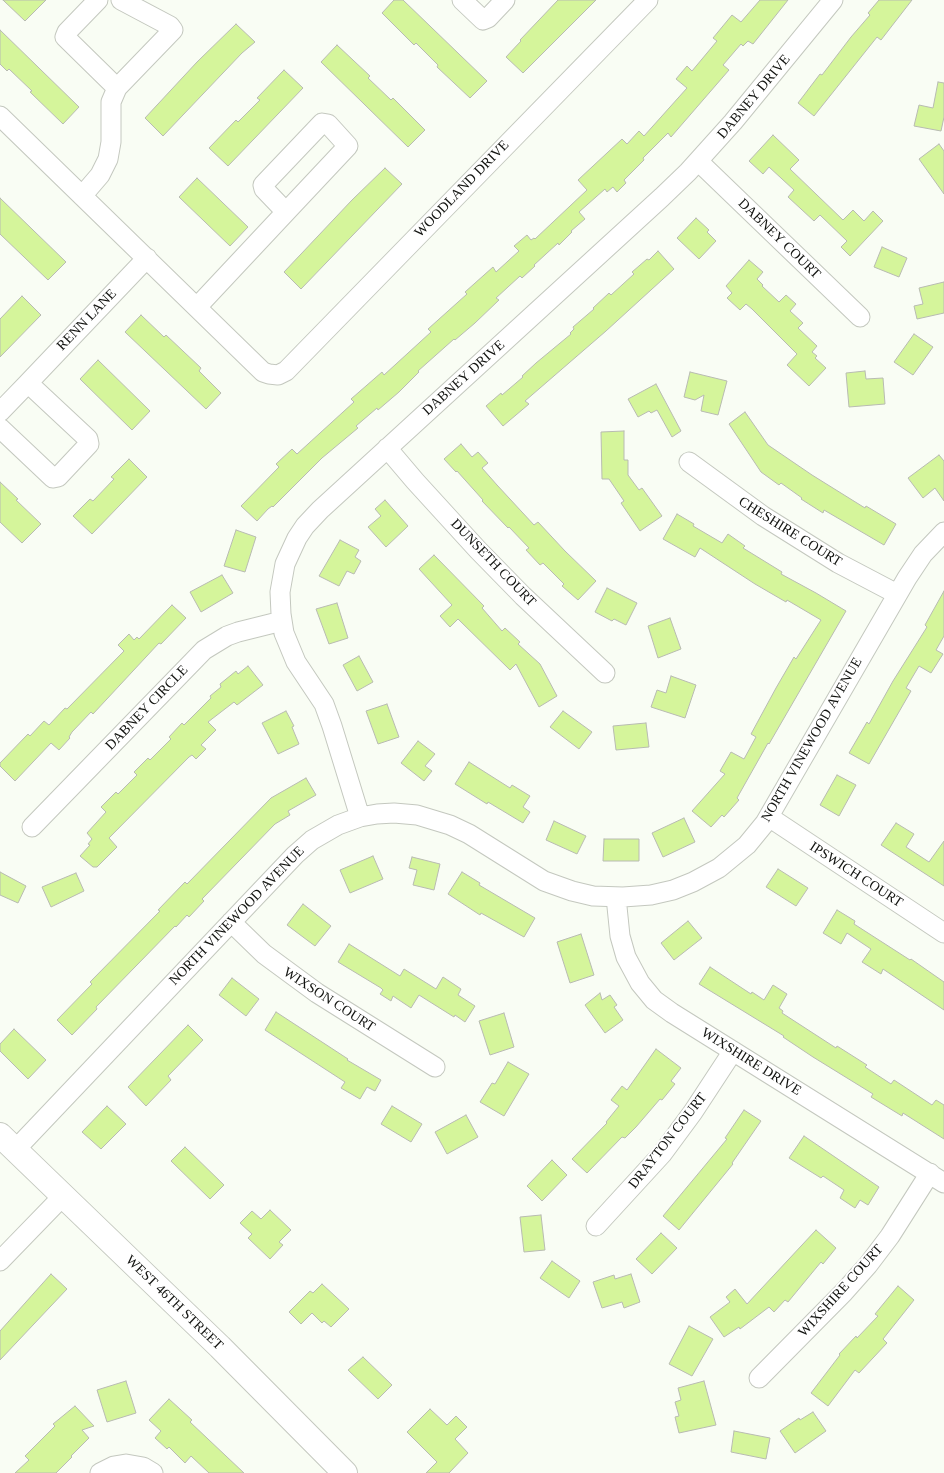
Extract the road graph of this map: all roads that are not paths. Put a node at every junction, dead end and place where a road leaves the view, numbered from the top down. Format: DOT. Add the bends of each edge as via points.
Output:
graph roads {
  1 [pos="98,0"];
  2 [pos="121,0"];
  3 [pos="462,0"];
  4 [pos="505,0"];
  5 [pos="648,0"];
  6 [pos="833,0"];
  7 [pos="117,88"];
  8 [pos="0,116"];
  9 [pos="698,162"];
  10 [pos="82,196"];
  11 [pos="286,212"];
  12 [pos="147,258"];
  13 [pos="196,307"];
  14 [pos="860,317"];
  15 [pos="28,383"];
  16 [pos="0,412"];
  17 [pos="0,428"];
  18 [pos="387,448"];
  19 [pos="688,462"];
  20 [pos="944,532"];
  21 [pos="897,594"];
  22 [pos="282,621"];
  23 [pos="605,672"];
  24 [pos="360,817"];
  25 [pos="769,817"];
  26 [pos="32,828"];
  27 [pos="616,897"];
  28 [pos="231,922"];
  29 [pos="944,933"];
  30 [pos="733,1051"];
  31 [pos="435,1067"];
  32 [pos="7,1142"];
  33 [pos="937,1178"];
  34 [pos="63,1196"];
  35 [pos="596,1226"];
  36 [pos="0,1261"];
  37 [pos="759,1378"];
  38 [pos="100,1473"];
  39 [pos="153,1473"];
  40 [pos="345,1473"];
  1 -- 7 [label="street" via="65,37"];
  2 -- 7 [label="street" via="173,30"];
  3 -- 4 [label="street" via="483,20"];
  5 -- 13 [label="street, WOODLAND DRIVE" via="286,371 274,375 263,372"];
  6 -- 9 [label="street, DABNEY DRIVE"];
  7 -- 10 [label="street" via="111,102 108,159 100,175"];
  8 -- 10 [label="street"];
  9 -- 14 [label="street, DABNEY COURT"];
  9 -- 18 [label="street, DABNEY DRIVE"];
  10 -- 12 [label="street"];
  11 -- 11 [label="street" via="348,146 328,124 322,123 263,185"];
  11 -- 13 [label="street"];
  12 -- 13 [label="street"];
  12 -- 15 [label="street, RENN LANE"];
  15 -- 16 [label="street, RENN LANE"];
  15 -- 17 [label="street" via="88,439 88,446 58,477 53,478"];
  18 -- 22 [label="street, DABNEY DRIVE" via="320,510 297,538 282,578 279,600"];
  18 -- 23 [label="street, DUNSETH COURT" via="478,550"];
  19 -- 21 [label="street, CHESHIRE COURT" via="763,516 838,563"];
  20 -- 21 [label="street, NORTH VINEWOOD AVENUE" via="923,554"];
  21 -- 25 [label="street, NORTH VINEWOOD AVENUE"];
  22 -- 24 [label="street, DABNEY DRIVE" via="296,662 324,704"];
  22 -- 26 [label="street, DABNEY CIRCLE" via="226,636 204,650"];
  24 -- 27 [label="street, NORTH VINEWOOD AVENUE" via="406,813 440,822 469,834 544,880 579,893"];
  24 -- 28 [label="street, NORTH VINEWOOD AVENUE" via="331,828 306,844"];
  25 -- 27 [label="street, NORTH VINEWOOD AVENUE" via="736,855 700,879 651,895"];
  25 -- 29 [label="street, IPSWICH COURT"];
  27 -- 30 [label="street, WIXSHIRE DRIVE" via="620,936 626,957 640,983 654,1000"];
  28 -- 31 [label="street, WIXSON COURT" via="264,954 317,994"];
  28 -- 32 [label="street, NORTH VINEWOOD AVENUE"];
  30 -- 33 [label="street, WIXSHIRE DRIVE"];
  30 -- 35 [label="street, DRAYTON COURT" via="666,1148"];
  32 -- 34 [label="street, WEST 46TH STREET"];
  33 -- 37 [label="street, WIXSHIRE COURT" via="844,1292"];
  34 -- 36 [label="street"];
  34 -- 40 [label="street, WEST 46TH STREET"];
  38 -- 39 [label="street" via="126,1464 144,1467"];
}
